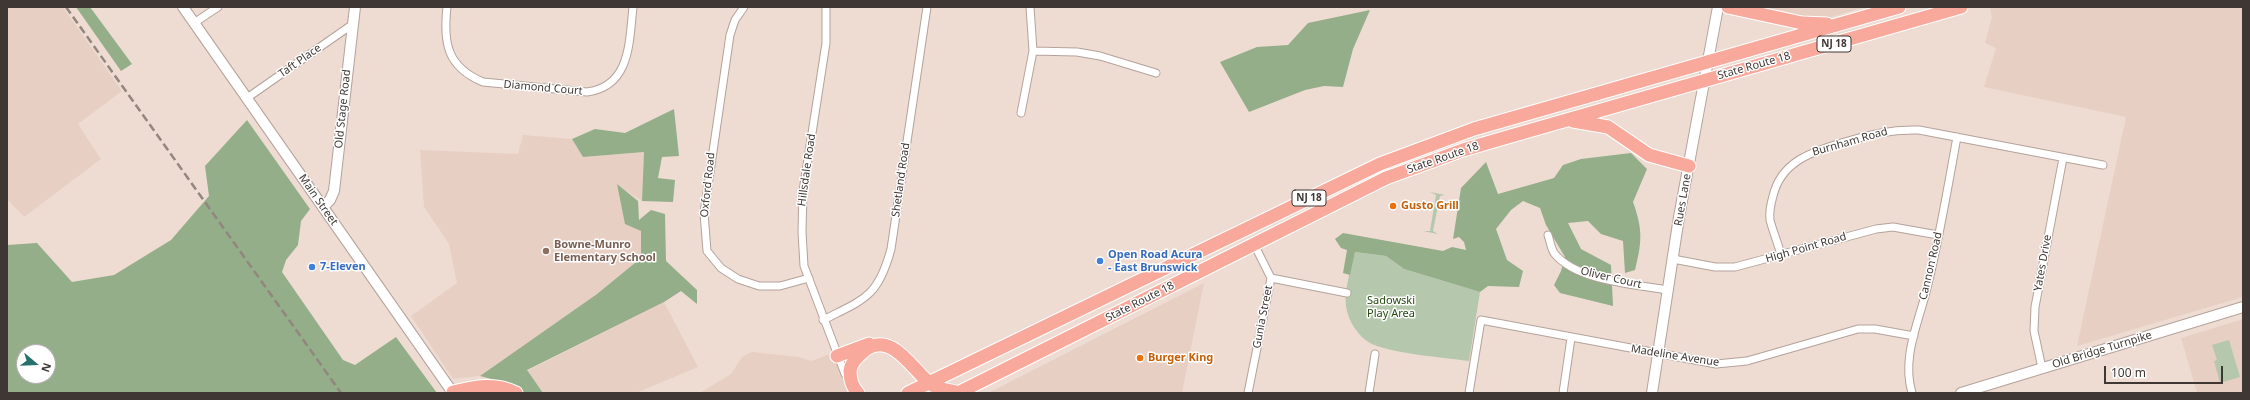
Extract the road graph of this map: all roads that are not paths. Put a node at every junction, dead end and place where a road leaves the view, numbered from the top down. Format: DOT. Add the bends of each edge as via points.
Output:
graph roads {
  1 [pos="183,7"];
  2 [pos="218,7"];
  3 [pos="355,7"];
  4 [pos="447,7"];
  5 [pos="633,7"];
  6 [pos="744,7"];
  7 [pos="826,7"];
  8 [pos="927,7"];
  9 [pos="1030,7"];
  10 [pos="1718,7"];
  11 [pos="1728,7"];
  12 [pos="1899,7"];
  13 [pos="1962,7"];
  14 [pos="1847,22"];
  15 [pos="194,23"];
  16 [pos="353,24"];
  17 [pos="1033,51"];
  18 [pos="1708,60"];
  19 [pos="1156,73"];
  20 [pos="1705,80"];
  21 [pos="247,98"];
  22 [pos="1021,113"];
  23 [pos="1542,128"];
  24 [pos="1957,137"];
  25 [pos="2063,158"];
  26 [pos="2103,165"];
  27 [pos="1689,166"];
  28 [pos="323,207"];
  29 [pos="1938,235"];
  30 [pos="1548,236"];
  31 [pos="1254,244"];
  32 [pos="1781,255"];
  33 [pos="1673,259"];
  34 [pos="810,278"];
  35 [pos="1271,278"];
  36 [pos="1668,290"];
  37 [pos="1347,293"];
  38 [pos="2243,307"];
  39 [pos="823,320"];
  40 [pos="1914,336"];
  41 [pos="1571,338"];
  42 [pos="872,344"];
  43 [pos="1375,354"];
  44 [pos="1658,354"];
  45 [pos="837,356"];
  46 [pos="2042,368"];
  47 [pos="847,376"];
  48 [pos="929,383"];
  49 [pos="453,392"];
  50 [pos="516,393"];
  51 [pos="849,393"];
  52 [pos="858,393"];
  53 [pos="908,393"];
  54 [pos="959,393"];
  55 [pos="1248,393"];
  56 [pos="1369,393"];
  57 [pos="1469,393"];
  58 [pos="1563,393"];
  59 [pos="1652,393"];
  60 [pos="1912,393"];
  61 [pos="1961,393"];
  1 -- 15 [label="street, Main Street"];
  2 -- 15 [label="street"];
  3 -- 16 [label="street, Old Stage Road"];
  4 -- 5 [label="street, Diamond Court" via="446,34 449,53 462,71 483,82 587,92 601,90 613,81 621,70 627,56"];
  6 -- 34 [label="street, Oxford Road" via="735,20 730,35 713,139 704,213 707,251 722,268 738,279 759,286 780,286"];
  7 -- 34 [label="street, Hillsdale Road" via="826,43 802,204 804,266"];
  8 -- 39 [label="street, Shetland Road" via="891,249 884,273 876,288 860,302"];
  9 -- 17 [label="street"];
  10 -- 18 [label="street, Rues Lane"];
  11 -- 14 [label="highway" via="1802,23"];
  12 -- 14 [label="highway, State Route 18 / NJ 18"];
  13 -- 20 [label="highway, State Route 18 / NJ 18"];
  14 -- 18 [label="highway, State Route 18 / NJ 18"];
  15 -- 21 [label="street, Main Street"];
  16 -- 21 [label="street, Taft Place"];
  16 -- 28 [label="street, Old Stage Road" via="334,191"];
  17 -- 19 [label="street" via="1077,52 1100,56"];
  17 -- 22 [label="street"];
  18 -- 20 [label="street, Rues Lane"];
  18 -- 48 [label="highway, State Route 18 / NJ 18" via="1474,129 1380,164"];
  20 -- 23 [label="highway, State Route 18 / NJ 18"];
  20 -- 27 [label="street, Rues Lane"];
  21 -- 28 [label="street, Main Street"];
  23 -- 27 [label="highway" via="1573,121 1608,127 1649,155"];
  23 -- 31 [label="highway, State Route 18 / NJ 18" via="1463,150 1386,178"];
  24 -- 25 [label="street, Burnham Road"];
  24 -- 29 [label="street, Cannon Road"];
  24 -- 32 [label="street, Burnham Road" via="1919,130 1894,130 1811,152 1796,161 1782,174 1775,188 1771,207 1770,219"];
  25 -- 26 [label="street, Burnham Road"];
  25 -- 46 [label="street, Yates Drive" via="2035,307 2034,331"];
  27 -- 33 [label="street, Rues Lane"];
  28 -- 49 [label="street, Main Street"];
  29 -- 32 [label="street, High Point Road" via="1893,228 1876,229"];
  29 -- 40 [label="street, Cannon Road"];
  30 -- 36 [label="street, Oliver Court" via="1554,252 1566,265 1584,273"];
  31 -- 35 [label="street, Gunia Street"];
  31 -- 54 [label="highway, State Route 18 / NJ 18"];
  32 -- 33 [label="street, High Point Road" via="1735,267 1715,267"];
  33 -- 36 [label="street, Rues Lane"];
  34 -- 39 [label="street, Hillsdale Road"];
  35 -- 37 [label="street"];
  35 -- 55 [label="street, Gunia Street"];
  36 -- 44 [label="street, Rues Lane"];
  38 -- 46 [label="street, Old Bridge Turnpike"];
  39 -- 45 [label="street, Hillsdale Road"];
  40 -- 44 [label="street, Madeline Avenue" via="1875,329 1858,329 1732,364"];
  40 -- 60 [label="street, Cannon Road" via="1907,362"];
  41 -- 44 [label="street, Madeline Avenue"];
  41 -- 57 [label="street, Madeline Avenue" via="1481,320"];
  41 -- 58 [label="street"];
  42 -- 45 [label="highway" via="864,344"];
  42 -- 47 [label="highway" via="856,358"];
  42 -- 48 [label="highway" via="894,349"];
  43 -- 56 [label="street"];
  44 -- 59 [label="street, Rues Lane"];
  45 -- 47 [label="street, Hillsdale Road"];
  46 -- 61 [label="street, Old Bridge Turnpike"];
  47 -- 51 [label="highway" via="845,382"];
  47 -- 52 [label="highway"];
  48 -- 53 [label="highway, State Route 18 / NJ 18"];
  48 -- 54 [label="highway" via="943,390"];
  49 -- 50 [label="highway" via="481,386 501,387"];
}
